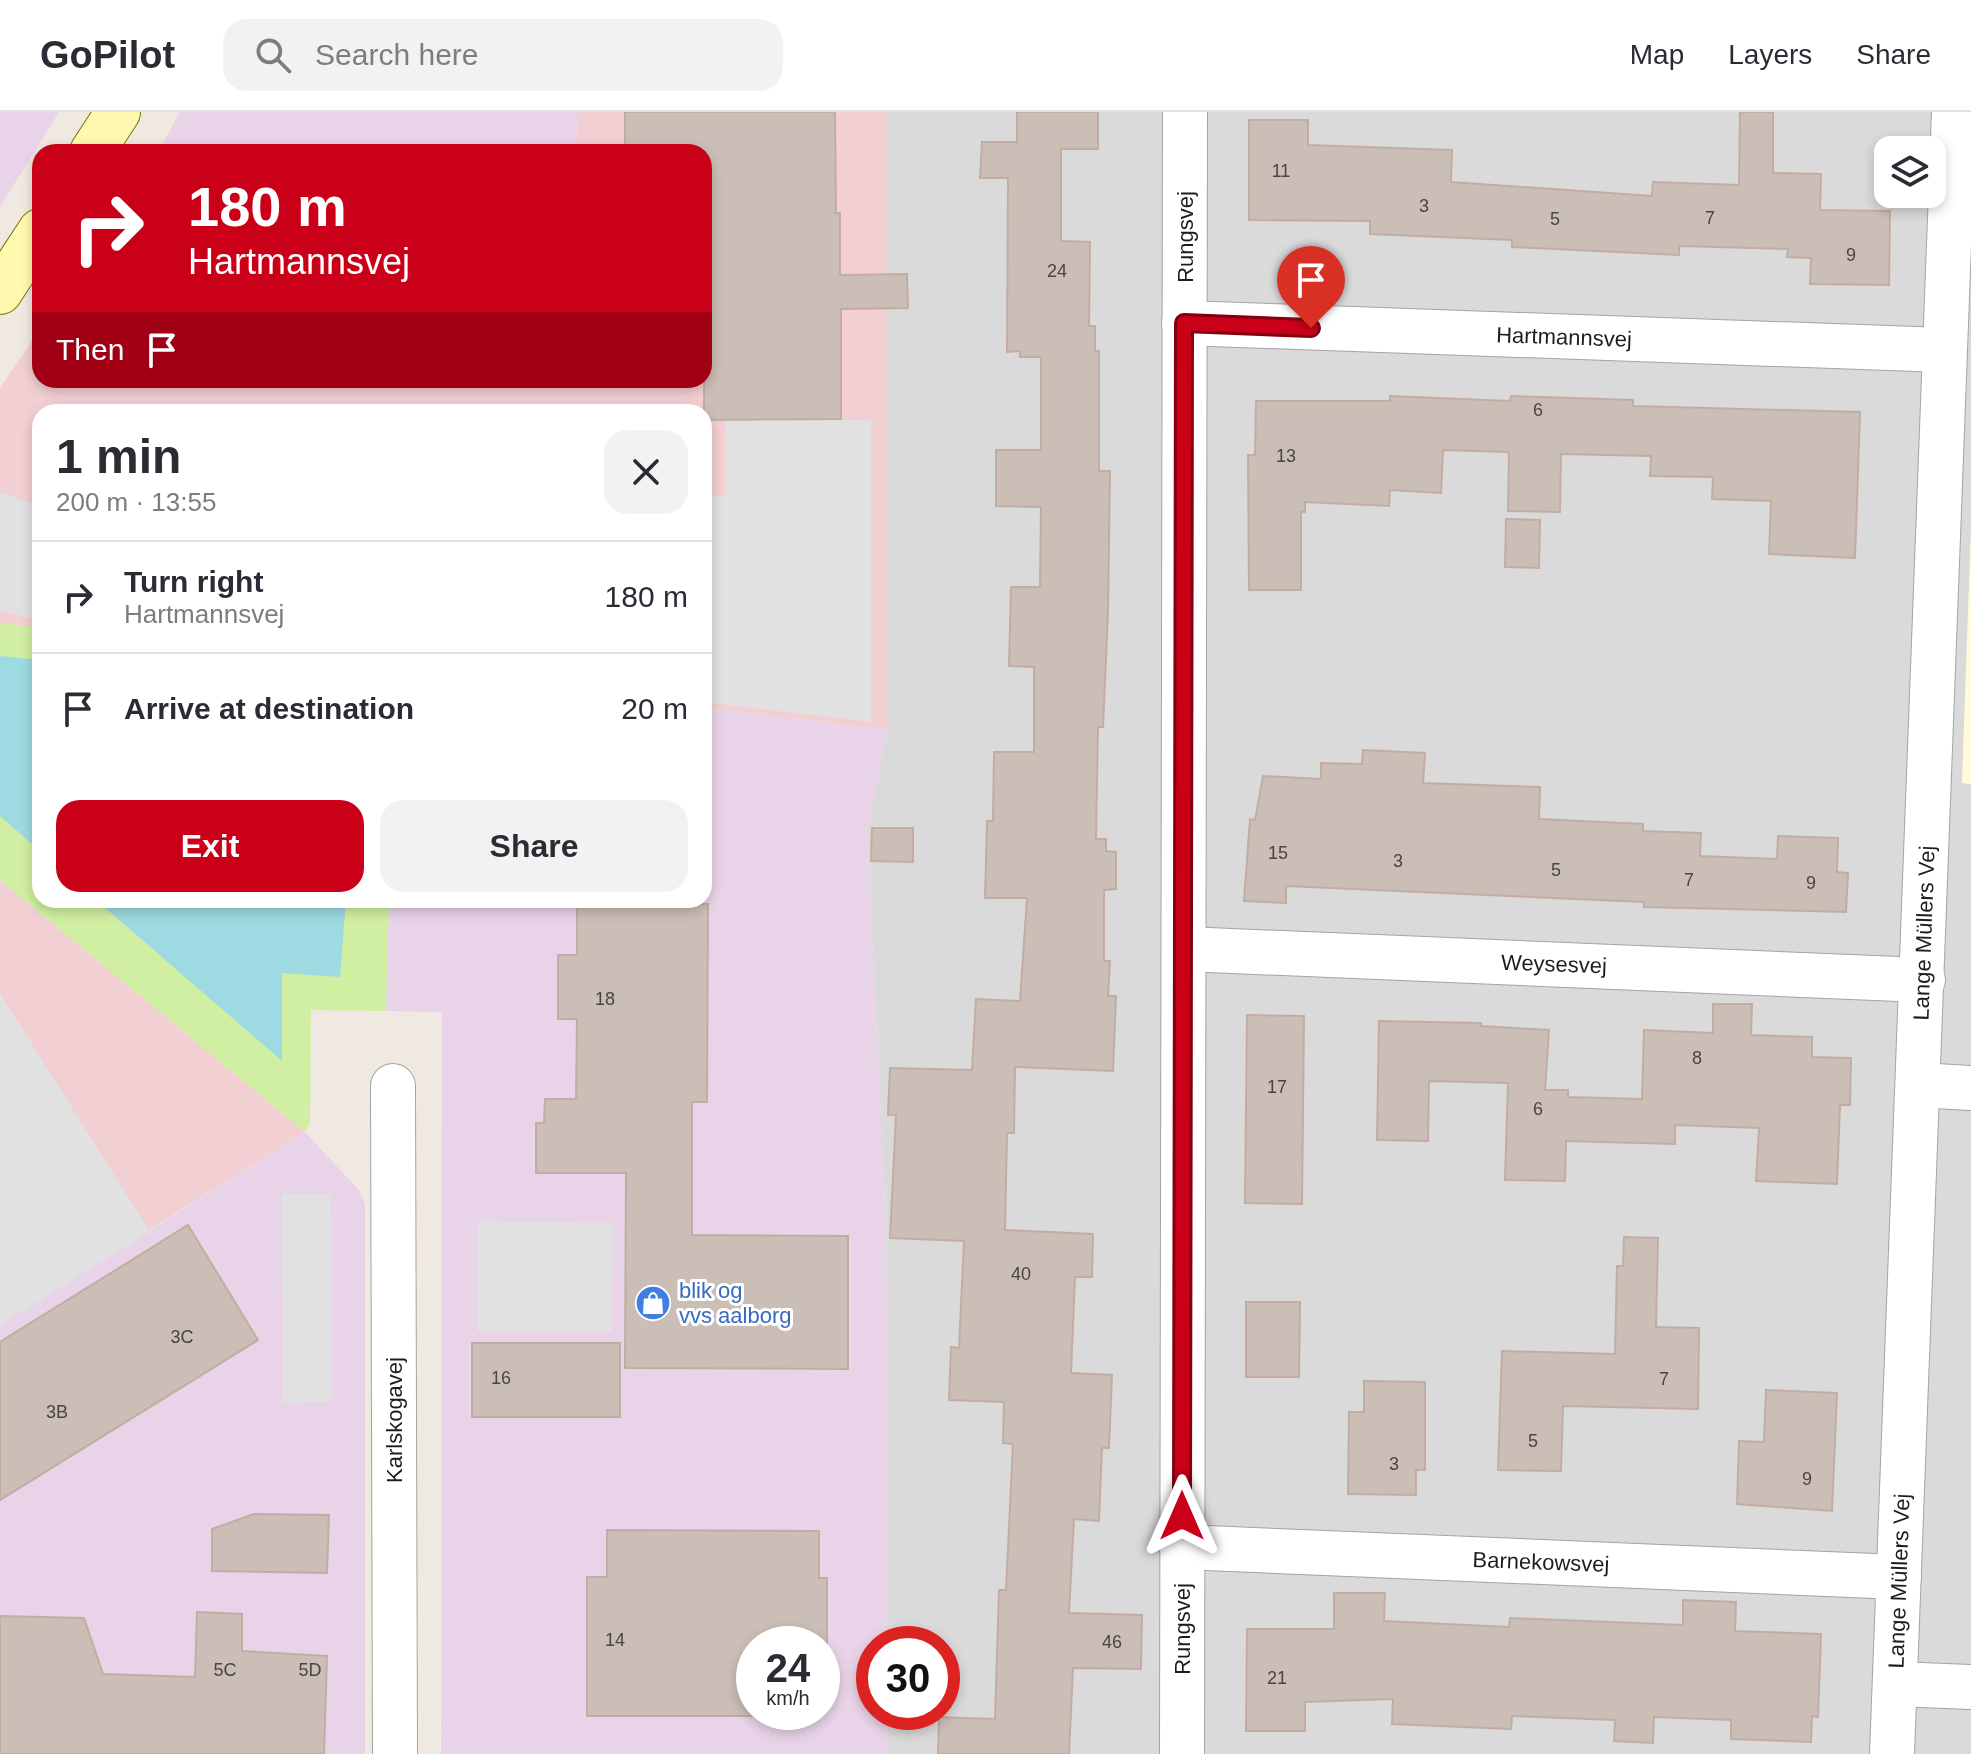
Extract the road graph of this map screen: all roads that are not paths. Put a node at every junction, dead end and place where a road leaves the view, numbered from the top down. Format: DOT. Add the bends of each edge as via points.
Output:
graph roads {
  1 [pos="118,112"];
  2 [pos="1185,112"];
  3 [pos="1954,112"];
  4 [pos="97,144"];
  5 [pos="32,243"];
  6 [pos="0,292"];
  7 [pos="1184,323"];
  8 [pos="1944,350"];
  9 [pos="1185,949"];
  10 [pos="1923,980"];
  11 [pos="1918,1085"];
  12 [pos="393,1086"];
  13 [pos="1971,1088"];
  14 [pos="1182,1547"];
  15 [pos="1899,1577"];
  16 [pos="1895,1684"];
  17 [pos="1971,1687"];
  18 [pos="395,1754"];
  19 [pos="1182,1754"];
  20 [pos="1892,1754"];
  1 -- 4 [label="street"];
  2 -- 7 [label="street, Rungsvej"];
  3 -- 8 [label="street, Lange Müllers Vej"];
  5 -- 6 [label="street"];
  7 -- 8 [label="street, Hartmannsvej"];
  7 -- 9 [label="street, Rungsvej"];
  8 -- 10 [label="street, Lange Müllers Vej"];
  9 -- 10 [label="street, Weysesvej"];
  9 -- 14 [label="street, Rungsvej"];
  10 -- 11 [label="street, Lange Müllers Vej"];
  11 -- 13 [label="street"];
  11 -- 15 [label="street, Lange Müllers Vej"];
  12 -- 18 [label="street, Karlskogavej"];
  14 -- 15 [label="street, Barnekowsvej"];
  14 -- 19 [label="street, Rungsvej"];
  15 -- 16 [label="street, Lange Müllers Vej"];
  16 -- 17 [label="street"];
  16 -- 20 [label="street, Lange Müllers Vej"];
}
